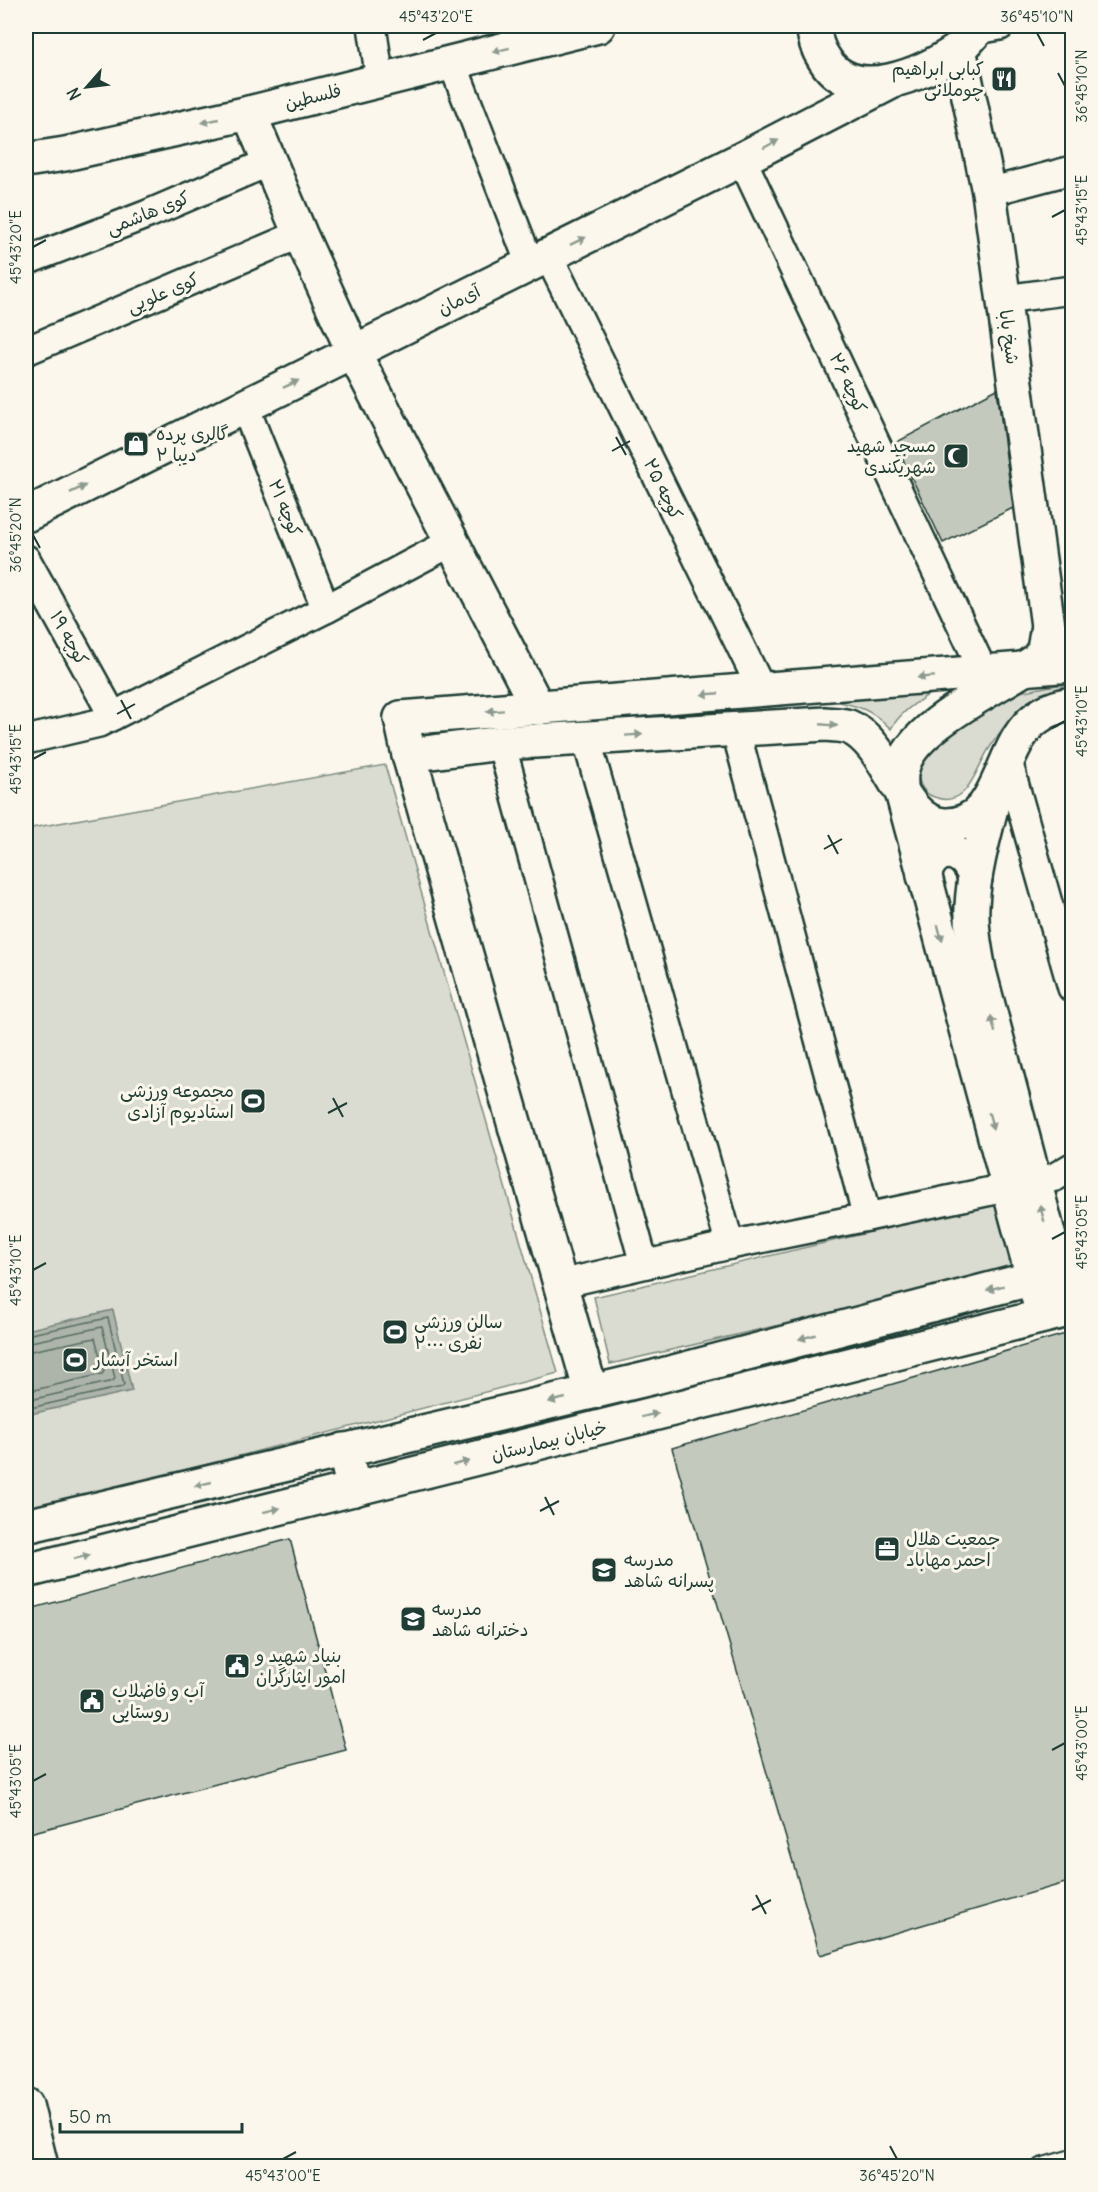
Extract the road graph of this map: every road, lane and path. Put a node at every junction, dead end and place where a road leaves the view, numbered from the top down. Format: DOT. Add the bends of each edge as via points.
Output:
graph roads {
  1 [pos="372,26"];
  2 [pos="598,26"];
  3 [pos="814,26"];
  4 [pos="565,29"];
  5 [pos="979,32"];
  6 [pos="452,62"];
  7 [pos="380,80"];
  8 [pos="891,82"];
  9 [pos="249,113"];
  10 [pos="742,159"];
  11 [pos="26,160"];
  12 [pos="269,162"];
  13 [pos="1072,170"];
  14 [pos="989,192"];
  15 [pos="300,234"];
  16 [pos="539,260"];
  17 [pos="26,261"];
  18 [pos="1072,290"];
  19 [pos="1004,299"];
  20 [pos="26,351"];
  21 [pos="354,353"];
  22 [pos="244,407"];
  23 [pos="26,515"];
  24 [pos="452,542"];
  25 [pos="26,559"];
  26 [pos="326,609"];
  27 [pos="1048,626"];
  28 [pos="1072,660"];
  29 [pos="1072,665"];
  30 [pos="1024,669"];
  31 [pos="984,672"];
  32 [pos="762,690"];
  33 [pos="1072,704"];
  34 [pos="538,708"];
  35 [pos="113,716"];
  36 [pos="735,728"];
  37 [pos="586,738"];
  38 [pos="26,740"];
  39 [pos="543,741"];
  40 [pos="501,743"];
  41 [pos="409,755"];
  42 [pos="1002,774"];
  43 [pos="901,788"];
  44 [pos="924,876"];
  45 [pos="975,878"];
  46 [pos="1072,988"];
  47 [pos="1072,1167"];
  48 [pos="1022,1185"];
  49 [pos="867,1217"];
  50 [pos="730,1245"];
  51 [pos="644,1264"];
  52 [pos="1055,1273"];
  53 [pos="560,1284"];
  54 [pos="1062,1312"];
  55 [pos="591,1392"];
  56 [pos="344,1450"];
  57 [pos="354,1490"];
  58 [pos="26,1526"];
  59 [pos="26,1571"];
  60 [pos="26,2105"];
  61 [pos="1072,2157"];
  62 [pos="41,2166"];
  63 [pos="1040,2166"];
  1 -- 7 [label="street"];
  2 -- 4 [label="street, فلسطین"];
  3 -- 8 [label="street" via="819,51 830,69 863,84"];
  4 -- 6 [label="street, فلسطین, one-way"];
  5 -- 8 [label="street, آی‌مان" via="927,66"];
  5 -- 14 [label="street, شیخ بابا"];
  6 -- 7 [label="street, فلسطین"];
  6 -- 16 [label="street, کوچه ۲۵"];
  7 -- 9 [label="street, فلسطین"];
  10 -- 8 [label="street, آی‌مان, one-way"];
  9 -- 11 [label="street, فلسطین, one-way"];
  9 -- 12 [label="street"];
  16 -- 10 [label="street, آی‌مان, one-way"];
  10 -- 31 [label="street, کوچه ۲۶"];
  12 -- 15 [label="street"];
  12 -- 17 [label="street, کوی هاشمی"];
  13 -- 14 [label="street"];
  14 -- 19 [label="street, شیخ بابا"];
  15 -- 20 [label="street, کوی علویی"];
  15 -- 21 [label="street"];
  16 -- 21 [label="street, آی‌مان"];
  16 -- 32 [label="street, کوچه ۲۵"];
  18 -- 19 [label="street"];
  19 -- 27 [label="street, شیخ بابا"];
  22 -- 21 [label="street, آی‌مان, one-way"];
  21 -- 24 [label="street"];
  23 -- 22 [label="street, آی‌مان, one-way"];
  22 -- 26 [label="street, کوچه ۲۱"];
  24 -- 26 [label="street"];
  24 -- 34 [label="street"];
  25 -- 35 [label="street, کوچه ۱۹"];
  26 -- 35 [label="street"];
  27 -- 28 [label="street" via="1058,649"];
  27 -- 30 [label="street" via="1044,650"];
  29 -- 30 [label="street"];
  30 -- 31 [label="street"];
  30 -- 43 [label="street" via="927,732 907,755"];
  31 -- 32 [label="street, one-way"];
  32 -- 34 [label="street, one-way"];
  33 -- 42 [label="street" via="1037,717 1020,736"];
  34 -- 39 [label="street"];
  34 -- 41 [label="street, one-way" via="401,718"];
  35 -- 38 [label="street" via="99,723"];
  37 -- 36 [label="street, one-way"];
  36 -- 43 [label="street, one-way" via="826,724 849,727 871,744"];
  36 -- 49 [label="street"];
  37 -- 39 [label="street"];
  37 -- 50 [label="street"];
  39 -- 40 [label="street"];
  40 -- 41 [label="street"];
  40 -- 51 [label="street"];
  41 -- 53 [label="street"];
  42 -- 43 [label="street" via="978,813 947,825 932,823 918,814"];
  42 -- 45 [label="street"];
  42 -- 46 [label="street"];
  43 -- 44 [label="street"];
  44 -- 45 [label="street" via="931,860 949,852 967,860"];
  44 -- 48 [label="street, one-way"];
  48 -- 45 [label="street, one-way" via="973,938"];
  47 -- 48 [label="street" via="1055,1177"];
  48 -- 49 [label="street"];
  48 -- 52 [label="street"];
  49 -- 50 [label="street"];
  50 -- 51 [label="street"];
  51 -- 53 [label="street"];
  52 -- 54 [label="street"];
  52 -- 55 [label="street, one-way"];
  53 -- 55 [label="street"];
  57 -- 54 [label="street, خیابان بیمارستان, one-way"];
  55 -- 56 [label="street, one-way"];
  56 -- 57 [label="street"];
  56 -- 58 [label="street, one-way"];
  59 -- 57 [label="street, خیابان بیمارستان, one-way"];
  60 -- 62 [label="street"];
  61 -- 63 [label="lane"];
}
